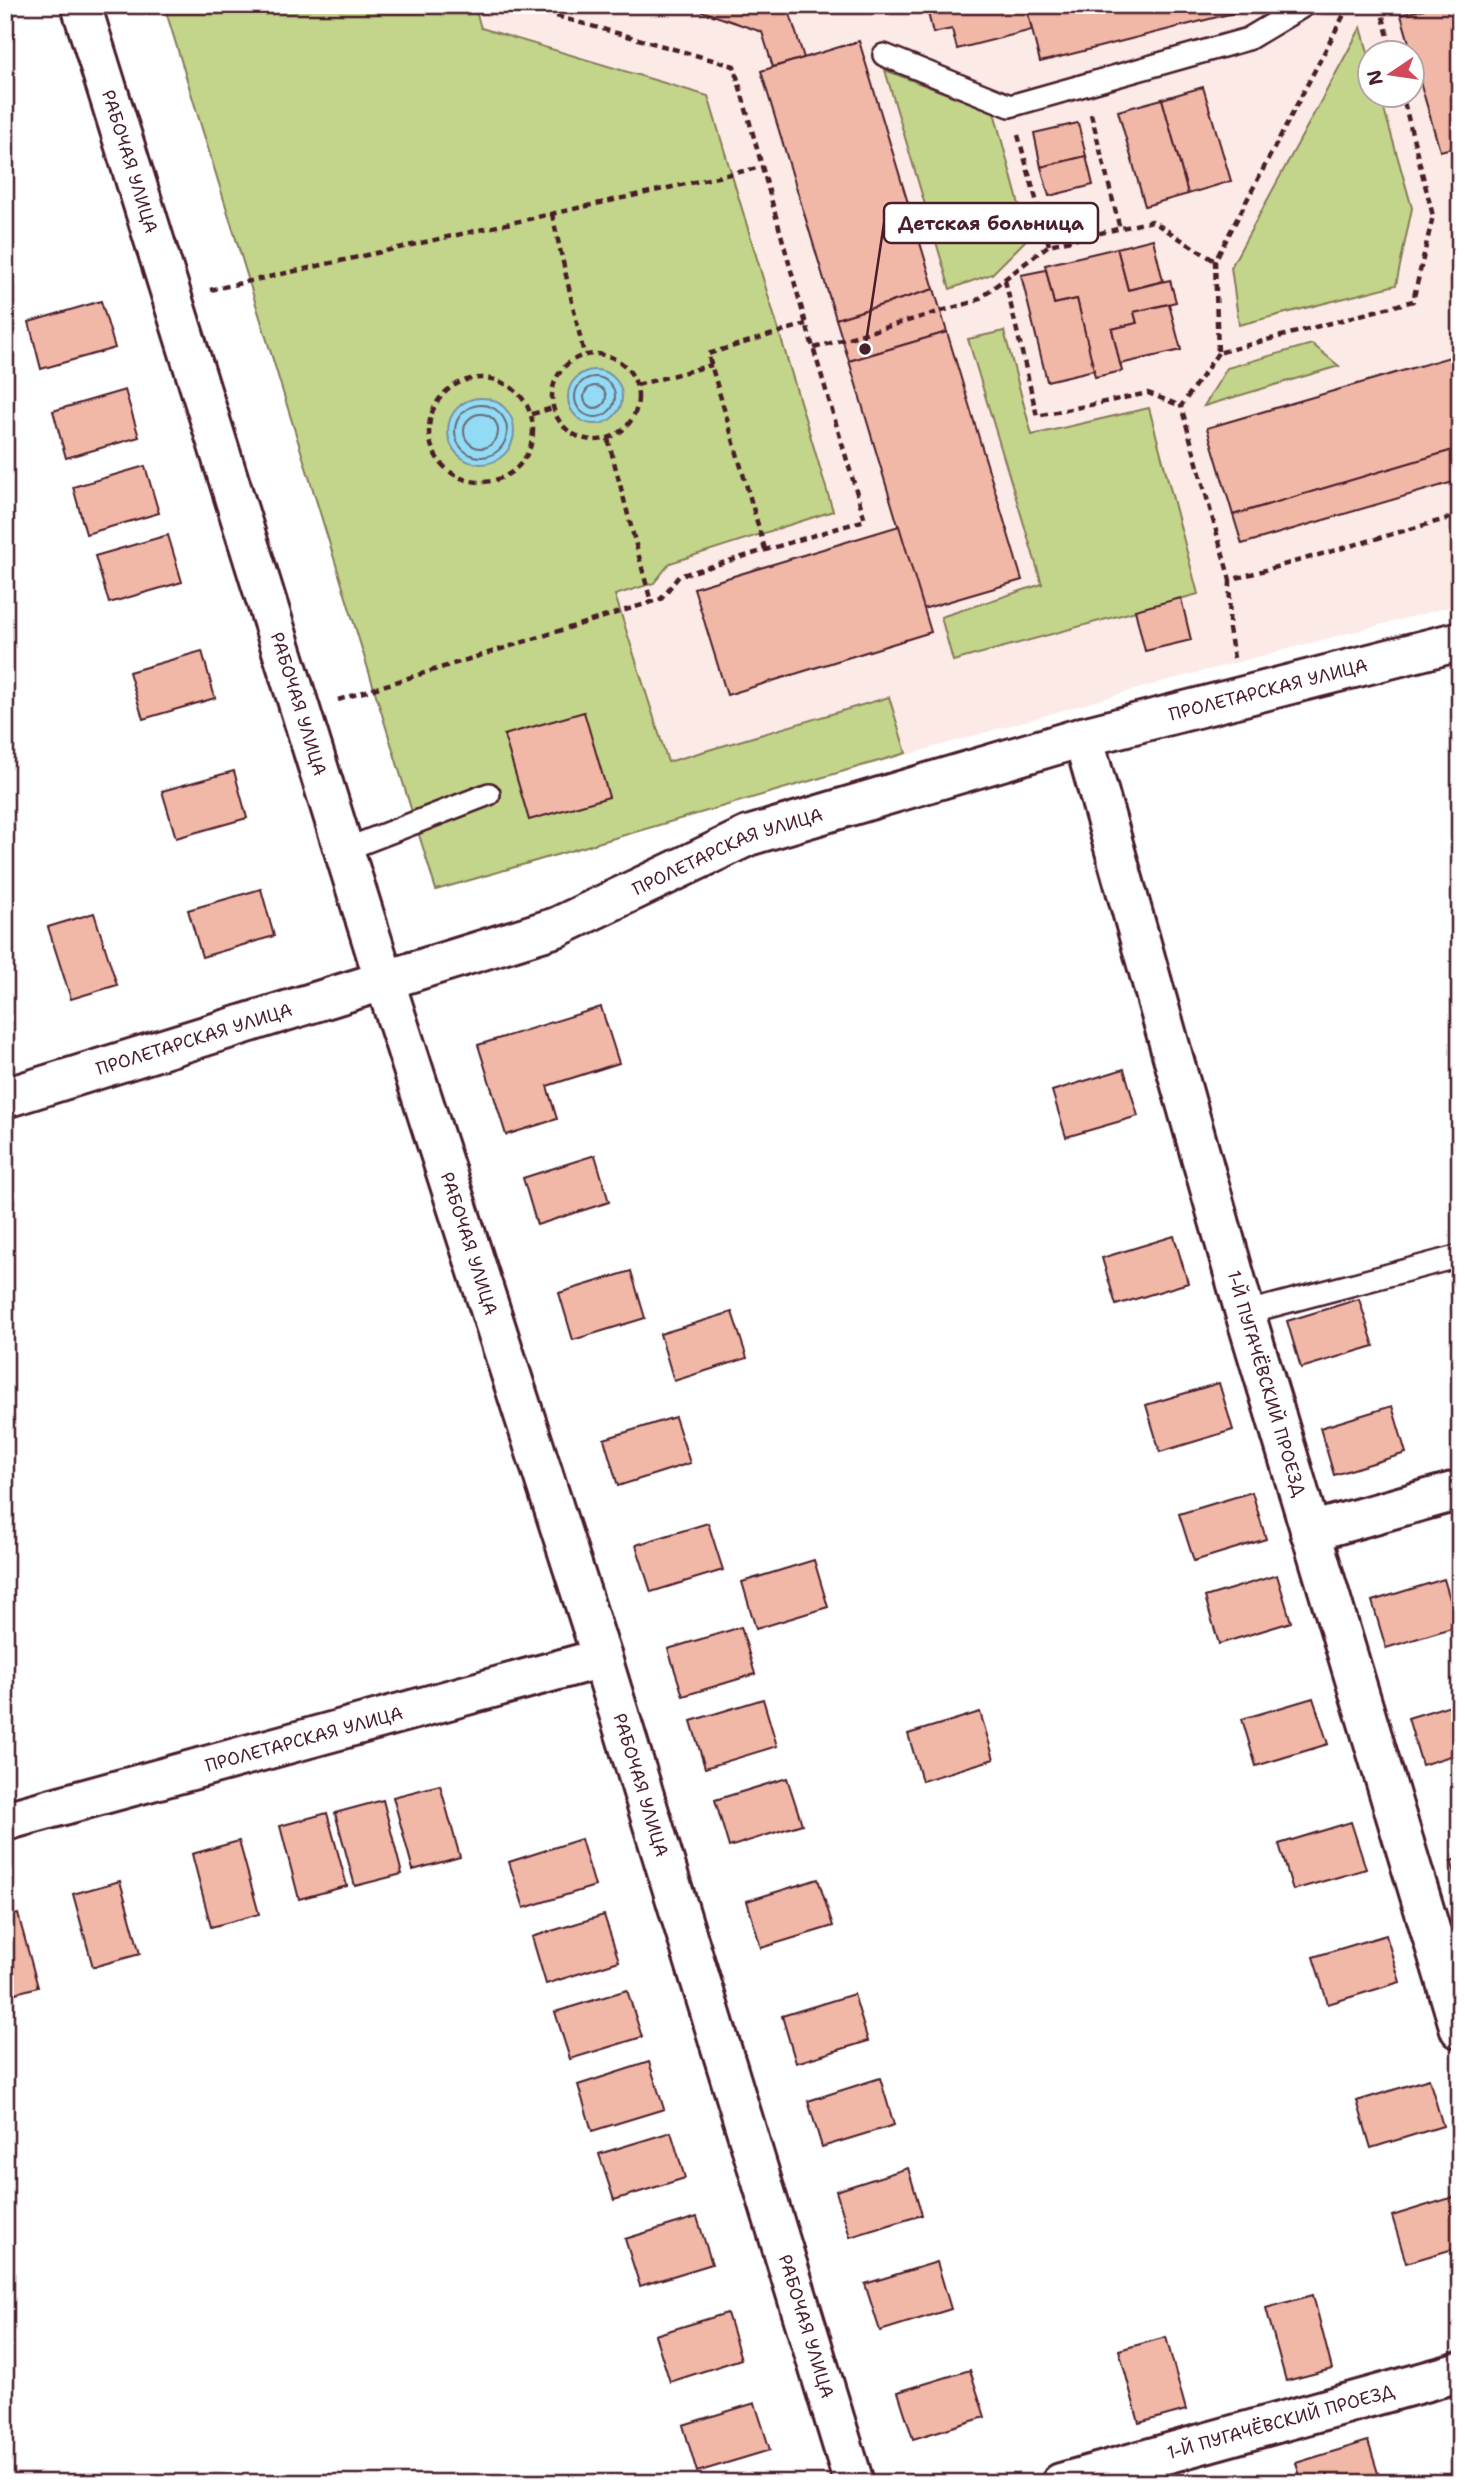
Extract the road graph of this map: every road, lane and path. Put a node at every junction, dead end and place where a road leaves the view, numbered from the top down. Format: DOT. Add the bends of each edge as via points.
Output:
graph roads {
  1 [pos="81,5"];
  2 [pos="516,5"];
  3 [pos="1305,5"];
  4 [pos="1349,5"];
  5 [pos="1380,5"];
  6 [pos="1388,38"];
  7 [pos="884,55"];
  8 [pos="1083,86"];
  9 [pos="1010,106"];
  10 [pos="1406,108"];
  11 [pos="762,167"];
  12 [pos="552,214"];
  13 [pos="1120,229"];
  14 [pos="1049,245"];
  15 [pos="1215,261"];
  16 [pos="1005,280"];
  17 [pos="173,299"];
  18 [pos="806,324"];
  19 [pos="814,348"];
  20 [pos="1218,353"];
  21 [pos="584,354"];
  22 [pos="712,365"];
  23 [pos="638,385"];
  24 [pos="1181,405"];
  25 [pos="553,408"];
  26 [pos="532,414"];
  27 [pos="608,439"];
  28 [pos="1460,515"];
  29 [pos="765,548"];
  30 [pos="1230,580"];
  31 [pos="651,602"];
  32 [pos="1460,641"];
  33 [pos="1240,697"];
  34 [pos="302,711"];
  35 [pos="1083,737"];
  36 [pos="489,794"];
  37 [pos="344,850"];
  38 [pos="384,979"];
  39 [pos="5,1098"];
  40 [pos="1460,1256"];
  41 [pos="1245,1313"];
  42 [pos="1460,1490"];
  43 [pos="1310,1532"];
  44 [pos="602,1658"];
  45 [pos="5,1821"];
  46 [pos="1460,2029"];
  47 [pos="1460,2372"];
  48 [pos="854,2483"];
  49 [pos="1061,2483"];
  1 -- 17 [label="street, РАБОЧАЯ УЛИЦА"];
  2 -- 11 [label="path" via="734,66"];
  3 -- 8 [label="lane" via="1248,39"];
  4 -- 15 [label="path"];
  5 -- 6 [label="path"];
  7 -- 9 [label="lane"];
  8 -- 9 [label="lane"];
  8 -- 13 [label="path"];
  9 -- 14 [label="path"];
  10 -- 20 [label="path" via="1433,216 1413,301"];
  11 -- 12 [label="path"];
  11 -- 18 [label="path"];
  12 -- 17 [label="path"];
  12 -- 21 [label="path"];
  13 -- 14 [label="path"];
  13 -- 15 [label="path" via="1152,221"];
  14 -- 16 [label="path"];
  15 -- 20 [label="path"];
  16 -- 19 [label="path" via="976,301"];
  16 -- 24 [label="path" via="1037,416 1148,393"];
  17 -- 34 [label="street, РАБОЧАЯ УЛИЦА"];
  18 -- 19 [label="path"];
  18 -- 22 [label="path" via="709,354"];
  19 -- 29 [label="path" via="865,520"];
  20 -- 24 [label="path"];
  21 -- 23 [label="path" via="617,358"];
  21 -- 25 [label="path" via="558,375"];
  22 -- 23 [label="path"];
  22 -- 29 [label="path"];
  23 -- 27 [label="path" via="634,418"];
  24 -- 30 [label="path"];
  25 -- 26 [label="path"];
  25 -- 27 [label="path" via="561,424 574,435"];
  26 -- 26 [label="path" via="522,396 505,383 485,376 465,380 447,389 434,406 428,425 431,447 442,466 457,478 498,481 516,472 528,454"];
  27 -- 31 [label="path"];
  28 -- 30 [label="path"];
  29 -- 31 [label="path" via="679,576 661,599"];
  30 -- 33 [label="path" via="1229,629"];
  31 -- 34 [label="path"];
  32 -- 33 [label="street, ПРОЛЕТАРСКАЯ УЛИЦА"];
  33 -- 35 [label="street, ПРОЛЕТАРСКАЯ УЛИЦА"];
  34 -- 37 [label="street, РАБОЧАЯ УЛИЦА"];
  35 -- 38 [label="street, ПРОЛЕТАРСКАЯ УЛИЦА" via="748,835 557,927"];
  35 -- 41 [label="street, 1-Й ПУГАЧЁВСКИЙ ПРОЕЗД"];
  36 -- 37 [label="lane"];
  37 -- 38 [label="street, РАБОЧАЯ УЛИЦА"];
  38 -- 39 [label="street, ПРОЛЕТАРСКАЯ УЛИЦА"];
  38 -- 44 [label="street, РАБОЧАЯ УЛИЦА"];
  40 -- 41 [label="lane"];
  41 -- 43 [label="street, 1-Й ПУГАЧЁВСКИЙ ПРОЕЗД"];
  42 -- 43 [label="street"];
  43 -- 46 [label="street, 1-Й ПУГАЧЁВСКИЙ ПРОЕЗД"];
  44 -- 45 [label="street, ПРОЛЕТАРСКАЯ УЛИЦА"];
  44 -- 48 [label="street, РАБОЧАЯ УЛИЦА"];
  47 -- 49 [label="street, 1-Й ПУГАЧЁВСКИЙ ПРОЕЗД"];
}
